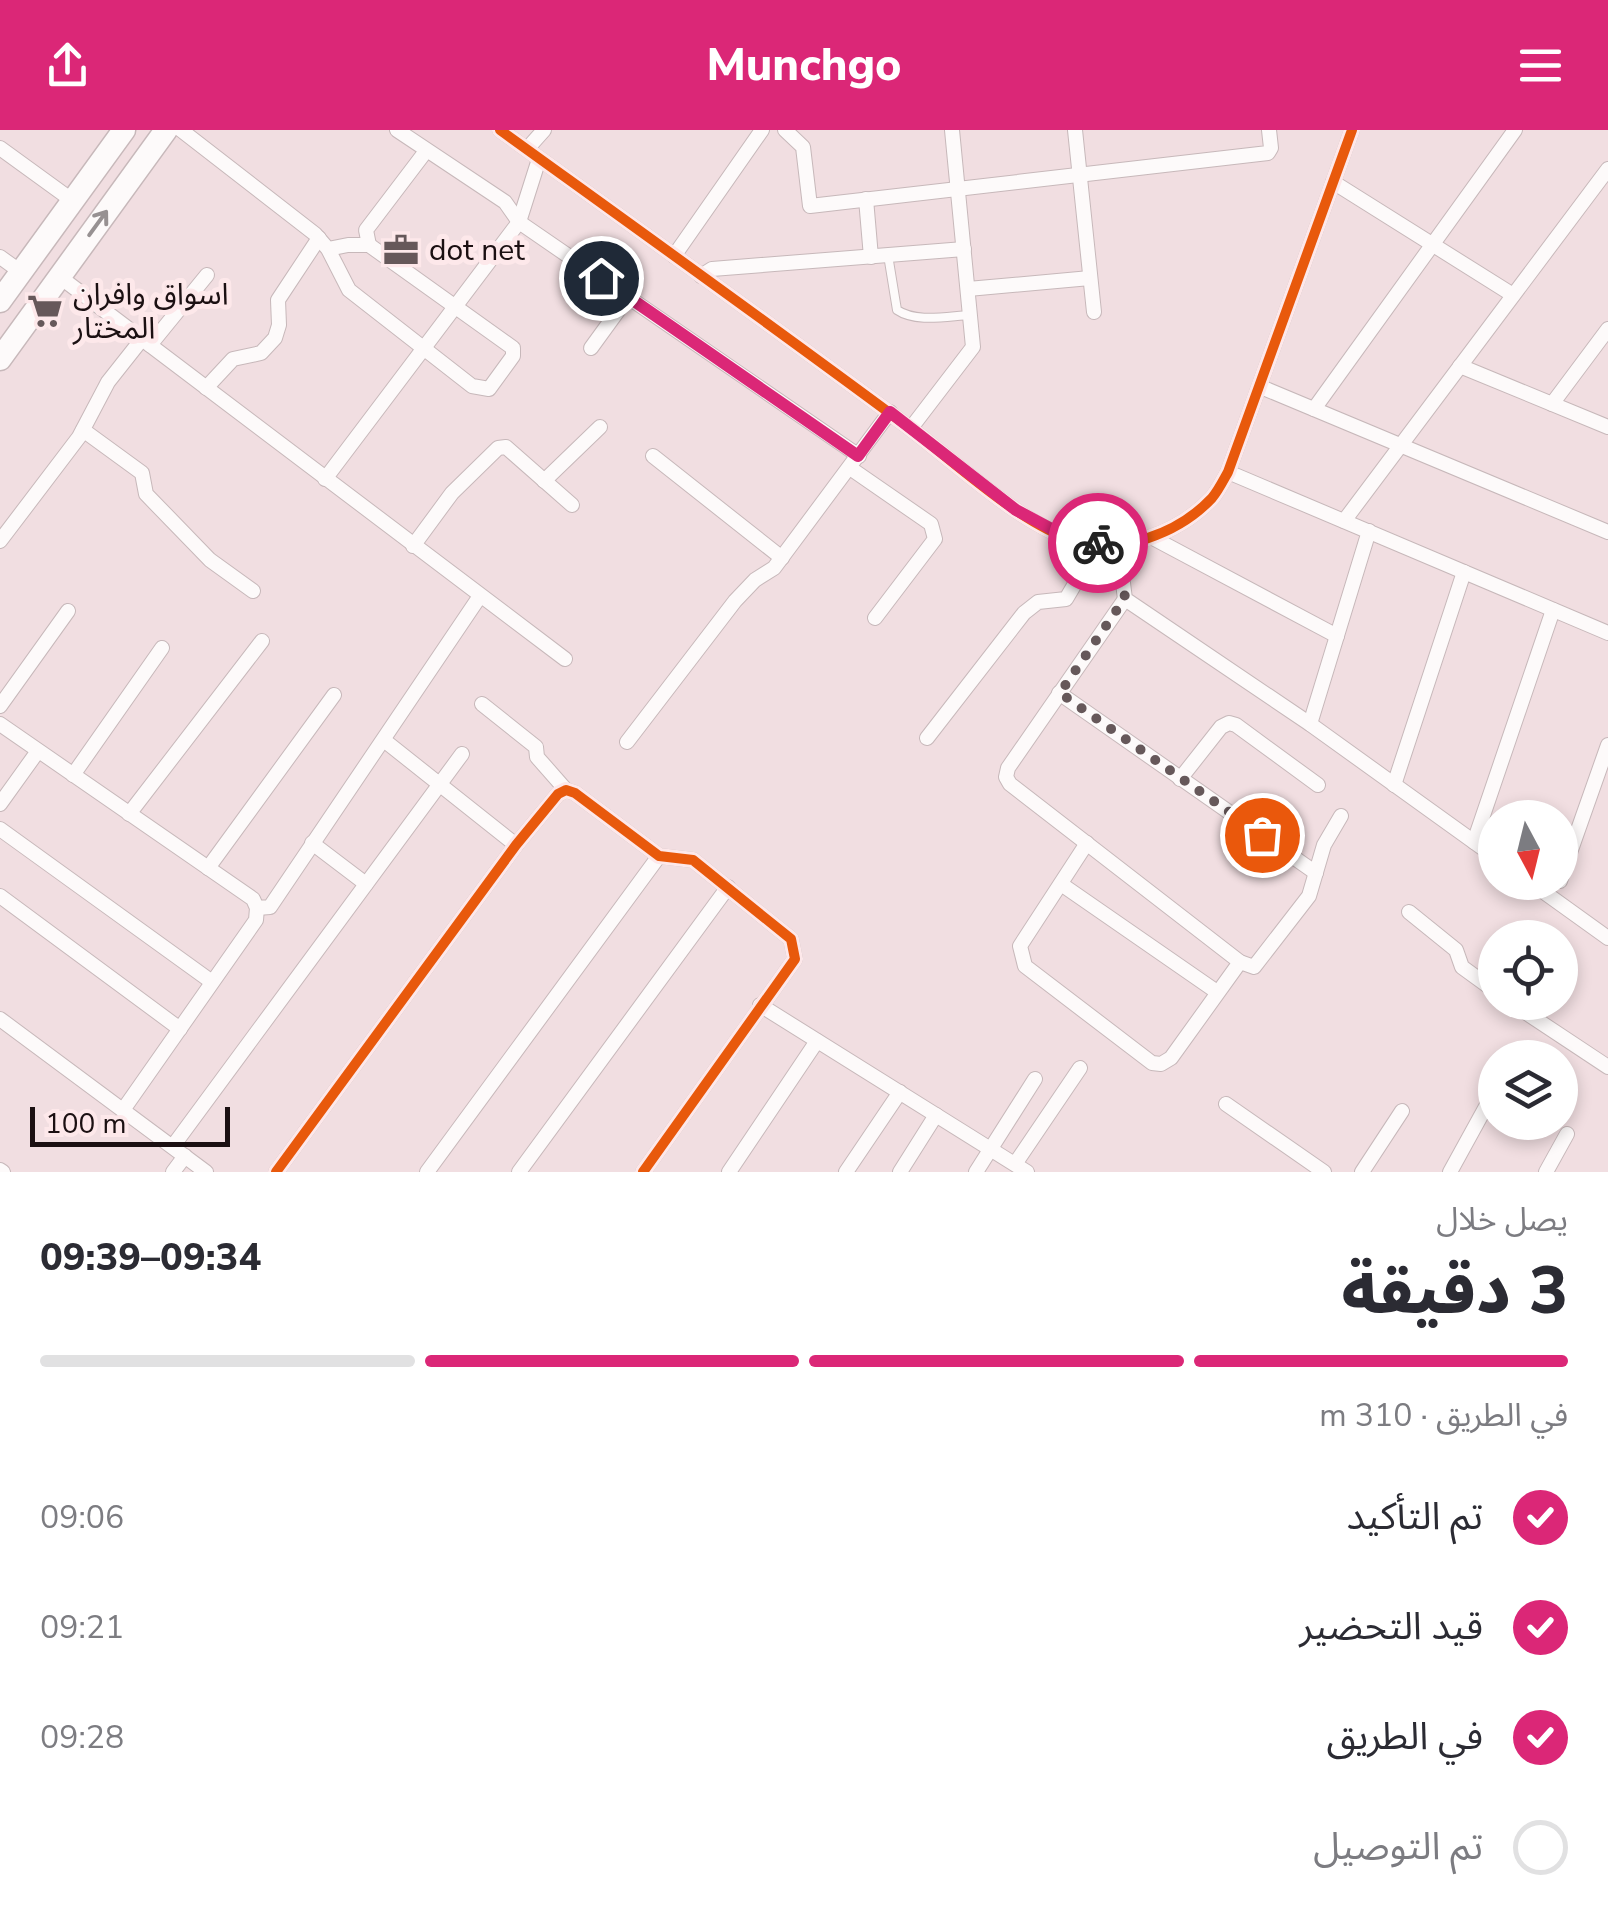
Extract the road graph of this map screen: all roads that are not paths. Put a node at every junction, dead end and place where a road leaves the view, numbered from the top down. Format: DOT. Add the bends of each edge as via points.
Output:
graph roads {
  1 [pos="166,130"];
  2 [pos="181,130"];
  3 [pos="397,130"];
  4 [pos="500,130"];
  5 [pos="544,130"];
  6 [pos="762,130"];
  7 [pos="785,130"];
  8 [pos="952,130"];
  9 [pos="1075,130"];
  10 [pos="1269,130"];
  11 [pos="1352,130"];
  12 [pos="1515,130"];
  13 [pos="118,132"];
  14 [pos="0,148"];
  15 [pos="426,151"];
  16 [pos="533,154"];
  17 [pos="1608,169"];
  18 [pos="1080,176"];
  19 [pos="1333,182"];
  20 [pos="959,188"];
  21 [pos="866,199"];
  22 [pos="73,200"];
  23 [pos="519,222"];
  24 [pos="323,243"];
  25 [pos="1434,245"];
  26 [pos="369,246"];
  27 [pos="964,249"];
  28 [pos="888,255"];
  29 [pos="674,256"];
  30 [pos="0,257"];
  31 [pos="871,257"];
  32 [pos="21,272"];
  33 [pos="206,275"];
  34 [pos="701,276"];
  35 [pos="60,277"];
  36 [pos="1090,278"];
  37 [pos="968,289"];
  38 [pos="1514,295"];
  39 [pos="628,297"];
  40 [pos="0,301"];
  41 [pos="455,307"];
  42 [pos="1094,312"];
  43 [pos="970,315"];
  44 [pos="1608,330"];
  45 [pos="146,342"];
  46 [pos="425,347"];
  47 [pos="592,348"];
  48 [pos="0,359"];
  49 [pos="1460,366"];
  50 [pos="1261,387"];
  51 [pos="206,388"];
  52 [pos="1552,404"];
  53 [pos="1314,409"];
  54 [pos="890,412"];
  55 [pos="600,428"];
  56 [pos="911,428"];
  57 [pos="1608,428"];
  58 [pos="84,430"];
  59 [pos="1401,445"];
  60 [pos="654,456"];
  61 [pos="854,462"];
  62 [pos="1228,472"];
  63 [pos="325,480"];
  64 [pos="544,481"];
  65 [pos="572,506"];
  66 [pos="1344,521"];
  67 [pos="1369,531"];
  68 [pos="1608,532"];
  69 [pos="1153,538"];
  70 [pos="0,541"];
  71 [pos="1098,543"];
  72 [pos="1118,544"];
  73 [pos="413,546"];
  74 [pos="782,558"];
  75 [pos="1464,572"];
  76 [pos="253,590"];
  77 [pos="480,596"];
  78 [pos="1125,598"];
  79 [pos="1554,610"];
  80 [pos="68,612"];
  81 [pos="876,618"];
  82 [pos="1608,633"];
  83 [pos="1337,636"];
  84 [pos="262,641"];
  85 [pos="162,648"];
  86 [pos="565,659"];
  87 [pos="1060,693"];
  88 [pos="334,695"];
  89 [pos="482,704"];
  90 [pos="0,706"];
  91 [pos="0,724"];
  92 [pos="1310,724"];
  93 [pos="927,738"];
  94 [pos="385,741"];
  95 [pos="627,742"];
  96 [pos="1608,745"];
  97 [pos="38,751"];
  98 [pos="462,754"];
  99 [pos="73,775"];
  100 [pos="1180,779"];
  101 [pos="439,784"];
  102 [pos="1318,785"];
  103 [pos="1394,785"];
  104 [pos="566,790"];
  105 [pos="0,804"];
  106 [pos="130,814"];
  107 [pos="1340,816"];
  108 [pos="0,829"];
  109 [pos="1578,831"];
  110 [pos="1474,842"];
  111 [pos="1087,843"];
  112 [pos="312,844"];
  113 [pos="516,845"];
  114 [pos="1478,845"];
  115 [pos="659,856"];
  116 [pos="208,868"];
  117 [pos="1316,872"];
  118 [pos="366,884"];
  119 [pos="1060,884"];
  120 [pos="728,886"];
  121 [pos="0,896"];
  122 [pos="1555,900"];
  123 [pos="257,908"];
  124 [pos="1409,912"];
  125 [pos="1608,938"];
  126 [pos="1240,962"];
  127 [pos="1478,979"];
  128 [pos="212,982"];
  129 [pos="1218,992"];
  130 [pos="760,1005"];
  131 [pos="0,1019"];
  132 [pos="1538,1020"];
  133 [pos="180,1028"];
  134 [pos="817,1040"];
  135 [pos="1608,1066"];
  136 [pos="1080,1068"];
  137 [pos="1035,1079"];
  138 [pos="900,1092"];
  139 [pos="1226,1104"];
  140 [pos="122,1110"];
  141 [pos="1402,1110"];
  142 [pos="936,1115"];
  143 [pos="1478,1121"];
  144 [pos="1564,1140"];
  145 [pos="990,1149"];
  146 [pos="179,1151"];
  147 [pos="1021,1168"];
  148 [pos="526,1169"];
  149 [pos="172,1172"];
  150 [pos="206,1172"];
  151 [pos="276,1172"];
  152 [pos="426,1172"];
  153 [pos="642,1172"];
  154 [pos="730,1172"];
  155 [pos="846,1172"];
  156 [pos="900,1172"];
  157 [pos="976,1172"];
  158 [pos="1324,1172"];
  159 [pos="1362,1172"];
  160 [pos="1450,1172"];
  161 [pos="1546,1172"];
  35 -- 1 [label="main road, one-way"];
  2 -- 24 [label="street"];
  3 -- 15 [label="street"];
  4 -- 16 [label="street"];
  5 -- 16 [label="street"];
  6 -- 29 [label="street"];
  7 -- 21 [label="street" via="803,146 810,206"];
  8 -- 20 [label="street"];
  9 -- 18 [label="street"];
  10 -- 18 [label="street" via="1268,153"];
  11 -- 19 [label="street"];
  12 -- 25 [label="street"];
  13 -- 22 [label="main road"];
  14 -- 22 [label="street"];
  15 -- 23 [label="street" via="506,202"];
  15 -- 26 [label="street" via="366,230"];
  16 -- 23 [label="street"];
  16 -- 29 [label="street"];
  17 -- 38 [label="street"];
  18 -- 20 [label="street"];
  18 -- 36 [label="street"];
  19 -- 25 [label="street"];
  19 -- 50 [label="street"];
  20 -- 21 [label="street"];
  20 -- 27 [label="street"];
  21 -- 31 [label="street"];
  22 -- 32 [label="main road"];
  23 -- 39 [label="street"];
  23 -- 41 [label="street"];
  24 -- 26 [label="street"];
  24 -- 46 [label="street" via="349,290"];
  24 -- 51 [label="street" via="278,300 275,338 261,352 233,359"];
  25 -- 38 [label="street"];
  25 -- 53 [label="street"];
  26 -- 41 [label="street"];
  27 -- 28 [label="street"];
  27 -- 37 [label="street"];
  28 -- 31 [label="street"];
  28 -- 43 [label="lane" via="897,310 906,316"];
  29 -- 34 [label="street"];
  30 -- 32 [label="street"];
  31 -- 34 [label="street" via="712,269"];
  32 -- 40 [label="main road"];
  33 -- 45 [label="street"];
  34 -- 54 [label="street"];
  35 -- 45 [label="street"];
  35 -- 48 [label="main road"];
  36 -- 37 [label="street"];
  36 -- 42 [label="street"];
  37 -- 43 [label="street"];
  38 -- 49 [label="street"];
  39 -- 47 [label="street"];
  39 -- 61 [label="street"];
  41 -- 46 [label="street"];
  41 -- 46 [label="street" via="513,348 513,356 481,390"];
  43 -- 56 [label="street" via="972,347"];
  44 -- 52 [label="street"];
  45 -- 51 [label="street"];
  45 -- 58 [label="street" via="108,382"];
  46 -- 63 [label="street"];
  49 -- 52 [label="street"];
  49 -- 59 [label="street"];
  50 -- 53 [label="street"];
  50 -- 62 [label="street"];
  51 -- 63 [label="street"];
  52 -- 57 [label="street"];
  53 -- 59 [label="street"];
  54 -- 56 [label="street"];
  54 -- 61 [label="street"];
  55 -- 64 [label="street"];
  56 -- 71 [label="street" via="1016,510 1074,541"];
  58 -- 70 [label="street"];
  58 -- 76 [label="street" via="142,473 146,494 210,560"];
  59 -- 66 [label="street"];
  59 -- 68 [label="street"];
  60 -- 74 [label="street"];
  61 -- 74 [label="street"];
  61 -- 81 [label="street" via="936,532"];
  62 -- 66 [label="street"];
  62 -- 69 [label="street" via="1213,497"];
  63 -- 73 [label="street"];
  64 -- 65 [label="street"];
  64 -- 73 [label="street" via="506,447 498,448 452,493"];
  66 -- 67 [label="street"];
  67 -- 75 [label="street"];
  67 -- 83 [label="street"];
  69 -- 72 [label="street"];
  69 -- 83 [label="street"];
  71 -- 72 [label="street"];
  71 -- 93 [label="street" via="1066,599 1038,602 1024,613"];
  72 -- 78 [label="street"];
  73 -- 77 [label="street"];
  74 -- 95 [label="street" via="723,614"];
  75 -- 79 [label="street"];
  75 -- 103 [label="street"];
  77 -- 86 [label="street"];
  77 -- 94 [label="street"];
  78 -- 87 [label="street"];
  78 -- 92 [label="street"];
  79 -- 82 [label="street"];
  79 -- 110 [label="street"];
  80 -- 90 [label="street"];
  83 -- 92 [label="street"];
  84 -- 106 [label="street"];
  85 -- 99 [label="street"];
  87 -- 100 [label="street"];
  87 -- 111 [label="street" via="1006,776"];
  88 -- 116 [label="street"];
  89 -- 104 [label="street" via="536,747"];
  91 -- 97 [label="street"];
  92 -- 103 [label="street"];
  94 -- 101 [label="street"];
  94 -- 112 [label="street"];
  96 -- 109 [label="street"];
  97 -- 99 [label="street"];
  97 -- 105 [label="street"];
  98 -- 101 [label="street"];
  99 -- 106 [label="street"];
  100 -- 102 [label="street" via="1229,723"];
  100 -- 117 [label="street"];
  101 -- 113 [label="street"];
  101 -- 118 [label="street"];
  103 -- 110 [label="street"];
  104 -- 113 [label="street"];
  104 -- 115 [label="street"];
  106 -- 116 [label="street"];
  107 -- 117 [label="street"];
  108 -- 128 [label="street"];
  110 -- 114 [label="street"];
  111 -- 119 [label="street"];
  111 -- 126 [label="street"];
  112 -- 118 [label="street"];
  112 -- 123 [label="street" via="270,908"];
  113 -- 151 [label="street"];
  115 -- 120 [label="street" via="694,860"];
  115 -- 152 [label="street"];
  116 -- 123 [label="street"];
  117 -- 126 [label="street" via="1309,896 1254,967"];
  118 -- 146 [label="street"];
  119 -- 129 [label="street"];
  119 -- 129 [label="street" via="1020,946 1025,966 1152,1062 1171,1058"];
  120 -- 130 [label="street" via="795,949 795,959"];
  120 -- 148 [label="street"];
  121 -- 133 [label="street"];
  122 -- 125 [label="street"];
  123 -- 128 [label="street" via="256,920"];
  124 -- 127 [label="street" via="1456,950 1462,967"];
  126 -- 129 [label="street"];
  128 -- 133 [label="street"];
  130 -- 134 [label="street"];
  130 -- 153 [label="street"];
  131 -- 140 [label="street"];
  132 -- 135 [label="street"];
  133 -- 140 [label="street"];
  134 -- 138 [label="street"];
  134 -- 154 [label="street"];
  136 -- 147 [label="street"];
  137 -- 145 [label="street"];
  138 -- 142 [label="street"];
  138 -- 155 [label="street"];
  139 -- 158 [label="street"];
  140 -- 146 [label="street"];
  141 -- 159 [label="street"];
  142 -- 145 [label="street"];
  142 -- 156 [label="street"];
  143 -- 160 [label="street"];
  144 -- 161 [label="street"];
  145 -- 147 [label="street"];
  145 -- 157 [label="street"];
  146 -- 149 [label="street"];
  146 -- 150 [label="street"];
}
